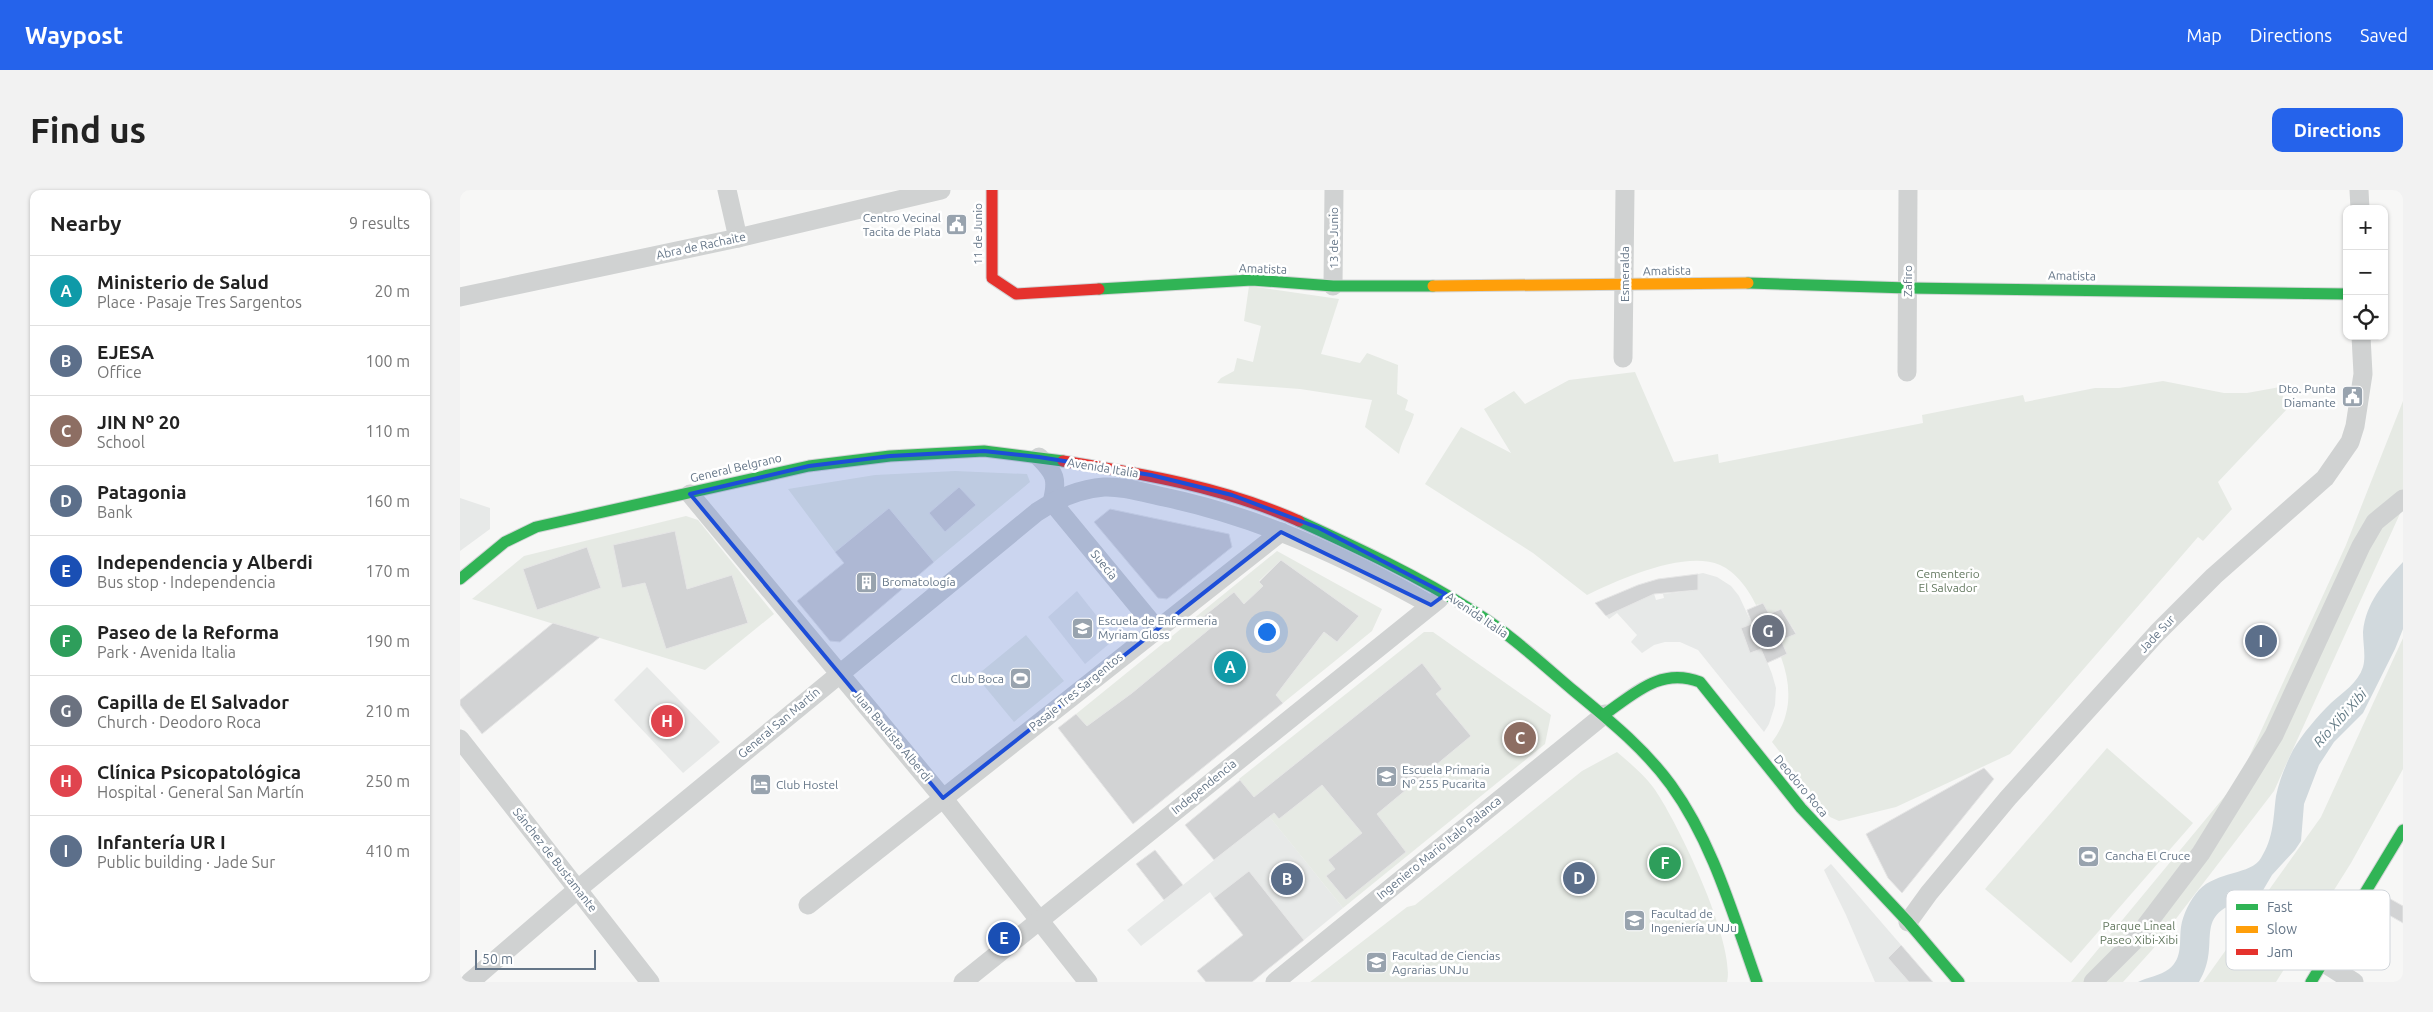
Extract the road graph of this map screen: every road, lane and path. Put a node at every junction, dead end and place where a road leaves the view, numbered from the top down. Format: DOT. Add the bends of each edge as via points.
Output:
graph roads {
  1 [pos="727,190"];
  2 [pos="941,190"];
  3 [pos="992,190"];
  4 [pos="1334,190"];
  5 [pos="1625,190"];
  6 [pos="1908,190"];
  7 [pos="2359,190"];
  8 [pos="2360,205"];
  9 [pos="738,238"];
  10 [pos="992,278"];
  11 [pos="1333,286"];
  12 [pos="1625,286"];
  13 [pos="1908,288"];
  14 [pos="2343,294"];
  15 [pos="460,297"];
  16 [pos="2361,340"];
  17 [pos="1623,358"];
  18 [pos="1907,372"];
  19 [pos="1039,457"];
  20 [pos="690,494"];
  21 [pos="2403,499"];
  22 [pos="1052,502"];
  23 [pos="1281,532"];
  24 [pos="460,579"];
  25 [pos="1446,594"];
  26 [pos="1430,605"];
  27 [pos="1156,628"];
  28 [pos="840,673"];
  29 [pos="1604,714"];
  30 [pos="460,739"];
  31 [pos="944,798"];
  32 [pos="2403,830"];
  33 [pos="578,889"];
  34 [pos="2367,890"];
  35 [pos="808,905"];
  36 [pos="1038,920"];
  37 [pos="1908,922"];
  38 [pos="2319,970"];
  39 [pos="2335,970"];
  40 [pos="1756,980"];
  41 [pos="470,982"];
  42 [pos="650,982"];
  43 [pos="962,982"];
  44 [pos="1088,982"];
  45 [pos="1275,982"];
  46 [pos="1959,982"];
  47 [pos="2094,982"];
  48 [pos="2311,982"];
  49 [pos="2354,982"];
  1 -- 9 [label="street"];
  2 -- 9 [label="street, Abra de Rachaite"];
  3 -- 10 [label="street, 11 de Junio"];
  4 -- 11 [label="street, 13 de Junio"];
  5 -- 12 [label="street, Esmeralda"];
  6 -- 13 [label="street, Zafiro"];
  7 -- 8 [label="street"];
  9 -- 15 [label="street, Abra de Rachaite"];
  10 -- 11 [label="street, Amatista" via="1016,294 1252,280"];
  11 -- 12 [label="street, Amatista"];
  12 -- 13 [label="street, Amatista" via="1763,283"];
  12 -- 17 [label="street, Esmeralda"];
  13 -- 14 [label="street, Amatista"];
  13 -- 18 [label="street, Zafiro"];
  16 -- 37 [label="street, Jade Sur" via="2363,374 2355,426 2350,442 2325,478 2214,576 2157,633 2008,798"];
  19 -- 20 [label="street, General Belgrano" via="984,451 890,456 766,474"];
  19 -- 22 [label="street" via="1055,476"];
  19 -- 25 [label="street, Avenida Italia" via="1151,475 1232,495 1319,528"];
  20 -- 24 [label="street, General Belgrano" via="525,530 498,546"];
  20 -- 28 [label="street, Juan Bautista Alberdi"];
  21 -- 47 [label="street" via="2375,522 2361,546 2274,735 2201,852 2135,940"];
  22 -- 23 [label="street, Avenida Italia" via="1076,492 1105,487 1129,489 1236,514"];
  22 -- 27 [label="street, Suecia"];
  22 -- 28 [label="street, General San Martín"];
  23 -- 26 [label="street, Avenida Italia" via="1319,547"];
  23 -- 27 [label="street, Pasaje Tres Sargentos"];
  25 -- 26 [label="street, Independencia"];
  25 -- 29 [label="street, Avenida Italia" via="1507,635"];
  26 -- 36 [label="street, Independencia"];
  27 -- 31 [label="street, Pasaje Tres Sargentos"];
  28 -- 31 [label="street, Juan Bautista Alberdi"];
  28 -- 33 [label="street, General San Martín"];
  29 -- 37 [label="street, Deodoro Roca" via="1661,678 1684,676 1700,682 1801,808"];
  29 -- 40 [label="street, Avenida Italia" via="1657,767 1688,811 1712,859"];
  29 -- 45 [label="street, Ingeniero Mario Italo Palanca"];
  30 -- 33 [label="street, Sánchez de Bustamante"];
  31 -- 35 [label="street, Pasaje Tres Sargentos"];
  31 -- 36 [label="street, Juan Bautista Alberdi"];
  32 -- 34 [label="street"];
  33 -- 41 [label="street, General San Martín"];
  33 -- 42 [label="street, Sánchez de Bustamante"];
  36 -- 43 [label="street, Independencia"];
  36 -- 44 [label="street, Juan Bautista Alberdi"];
  37 -- 46 [label="street, Deodoro Roca"];
  38 -- 48 [label="street"];
  39 -- 49 [label="street"];
}
